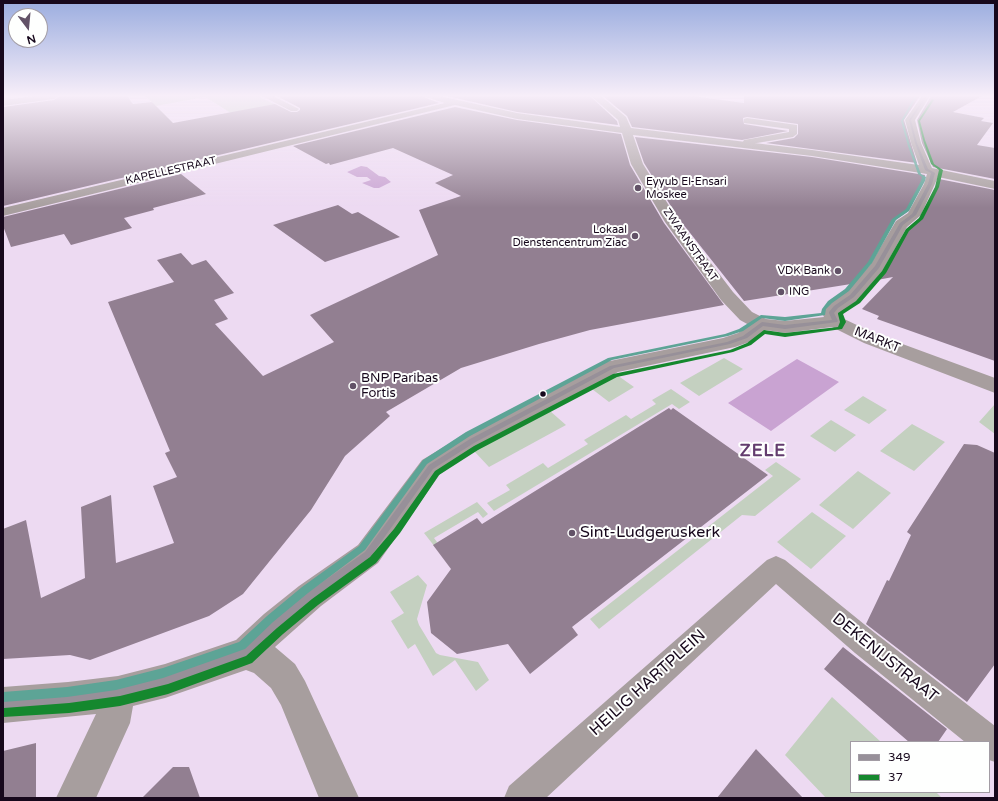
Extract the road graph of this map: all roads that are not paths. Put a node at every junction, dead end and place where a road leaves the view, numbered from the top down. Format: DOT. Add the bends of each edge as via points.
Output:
graph roads {
  1 [pos="330,133"];
  2 [pos="628,133"];
  3 [pos="654,133"];
  4 [pos="793,133"];
  5 [pos="913,133"];
  6 [pos="746,145"];
  7 [pos="930,172"];
  8 [pos="995,185"];
  9 [pos="3,212"];
  10 [pos="836,321"];
  11 [pos="762,324"];
  12 [pos="995,386"];
  13 [pos="776,568"];
  14 [pos="246,654"];
  15 [pos="118,693"];
  16 [pos="3,705"];
  17 [pos="989,741"];
  18 [pos="76,798"];
  19 [pos="339,798"];
  20 [pos="521,798"];
  1 -- 9 [label="street, KAPELLESTRAAT"];
  2 -- 11 [label="street, ZWAANSTRAAT" via="637,164 672,222 737,309"];
  3 -- 6 [label="street"];
  4 -- 6 [label="lane" via="747,142"];
  5 -- 7 [label="street"];
  6 -- 7 [label="street"];
  7 -- 8 [label="street"];
  7 -- 10 [label="street" via="930,184 914,215 901,224 877,267 852,296 831,313"];
  10 -- 11 [label="street" via="785,327"];
  10 -- 12 [label="street, MARKT" via="871,339"];
  11 -- 14 [label="street" via="745,337 728,343 612,367 472,441 431,467 368,554 310,596 275,625"];
  13 -- 17 [label="lane, DEKENIJSTRAAT" via="865,643"];
  13 -- 20 [label="lane, HEILIG HARTPLEIN"];
  14 -- 15 [label="street" via="165,681"];
  14 -- 19 [label="street" via="265,660 283,676"];
  15 -- 16 [label="street"];
  15 -- 18 [label="street" via="112,723"];
}
